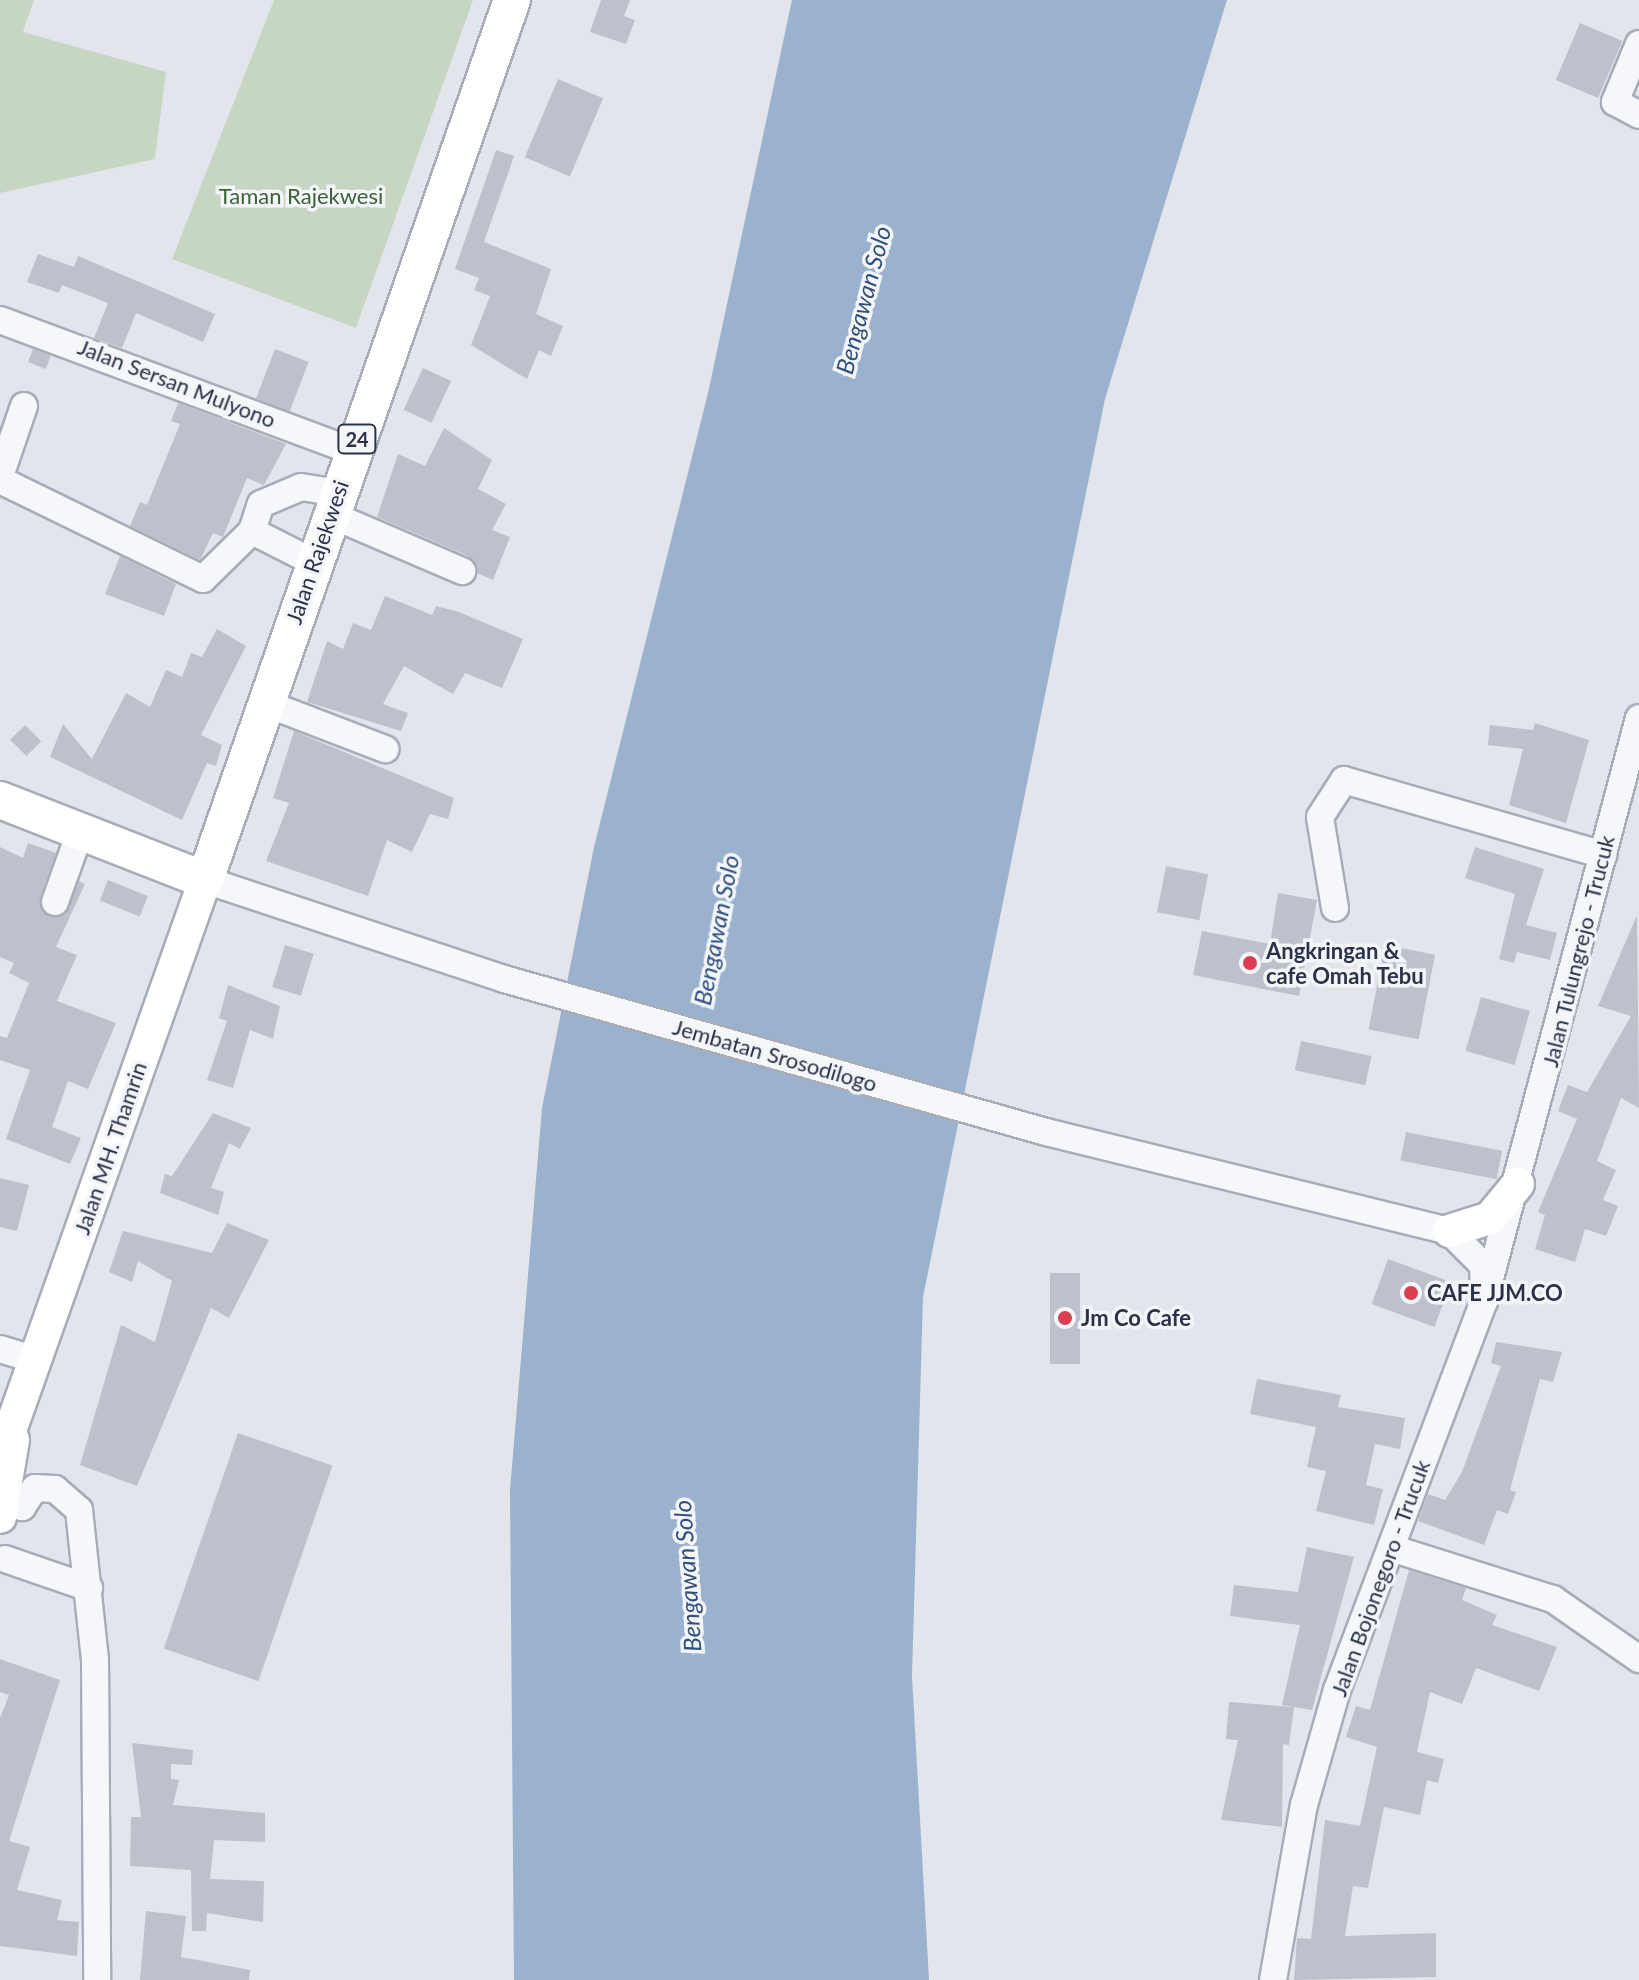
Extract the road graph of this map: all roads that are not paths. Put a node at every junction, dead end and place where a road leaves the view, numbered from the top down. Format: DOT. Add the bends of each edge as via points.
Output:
graph roads {
  1 [pos="512,0"];
  2 [pos="1639,44"];
  3 [pos="1639,115"];
  4 [pos="0,320"];
  5 [pos="24,406"];
  6 [pos="353,451"];
  7 [pos="0,478"];
  8 [pos="333,504"];
  9 [pos="252,531"];
  10 [pos="313,562"];
  11 [pos="462,571"];
  12 [pos="265,703"];
  13 [pos="1639,718"];
  14 [pos="385,749"];
  15 [pos="0,800"];
  16 [pos="79,835"];
  17 [pos="1603,855"];
  18 [pos="205,880"];
  19 [pos="55,902"];
  20 [pos="1335,908"];
  21 [pos="1518,1184"];
  22 [pos="1449,1231"];
  23 [pos="1484,1301"];
  24 [pos="0,1349"];
  25 [pos="37,1360"];
  26 [pos="17,1417"];
  27 [pos="0,1459"];
  28 [pos="2,1508"];
  29 [pos="1391,1548"];
  30 [pos="5,1559"];
  31 [pos="89,1588"];
  32 [pos="1639,1659"];
  33 [pos="97,1980"];
  34 [pos="1273,1980"];
  1 -- 6 [label="highway, Jalan Rajekwesi / 24"];
  2 -- 3 [label="street" via="1615,102"];
  4 -- 6 [label="street, Jalan Sersan Mulyono"];
  5 -- 7 [label="street"];
  6 -- 8 [label="highway, Jalan Rajekwesi / 24"];
  7 -- 9 [label="street" via="203,579"];
  8 -- 9 [label="street" via="286,490 261,504"];
  8 -- 10 [label="highway, Jalan Rajekwesi / 24"];
  8 -- 11 [label="street"];
  9 -- 10 [label="street"];
  10 -- 12 [label="highway, Jalan Rajekwesi / 24"];
  12 -- 14 [label="street"];
  12 -- 18 [label="highway, Jalan Rajekwesi / 24"];
  13 -- 17 [label="street, Jalan Tulungrejo - Trucuk"];
  15 -- 16 [label="highway"];
  16 -- 18 [label="highway"];
  16 -- 19 [label="street"];
  17 -- 20 [label="street" via="1344,780 1320,817"];
  17 -- 21 [label="street, Jalan Tulungrejo - Trucuk"];
  18 -- 22 [label="street, Jembatan Srosodilogo" via="504,979 1046,1132"];
  18 -- 25 [label="main road, Jalan MH. Thamrin"];
  21 -- 22 [label="main road" via="1490,1218"];
  21 -- 23 [label="street, Jalan Bojonegoro - Trucuk"];
  22 -- 23 [label="street" via="1483,1265"];
  23 -- 29 [label="street, Jalan Bojonegoro - Trucuk"];
  24 -- 25 [label="street"];
  25 -- 26 [label="main road, Jalan MH. Thamrin"];
  26 -- 27 [label="main road, Jalan MH. Thamrin"];
  26 -- 28 [label="main road, Jalan MH. Thamrin"];
  28 -- 31 [label="street" via="22,1507 35,1488 68,1496 79,1510"];
  29 -- 32 [label="street" via="1553,1599"];
  29 -- 34 [label="street, Jalan Bojonegoro - Trucuk" via="1337,1690 1304,1805"];
  30 -- 31 [label="street"];
  31 -- 33 [label="street"];
}
